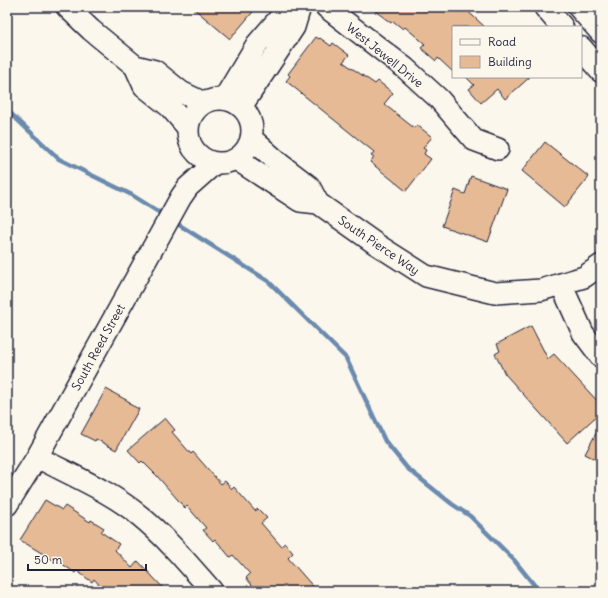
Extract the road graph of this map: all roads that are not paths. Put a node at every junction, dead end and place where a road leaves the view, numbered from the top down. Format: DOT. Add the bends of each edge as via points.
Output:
graph roads {
  1 [pos="67,7"];
  2 [pos="289,7"];
  3 [pos="300,7"];
  4 [pos="326,7"];
  5 [pos="545,7"];
  6 [pos="579,7"];
  7 [pos="561,26"];
  8 [pos="601,32"];
  9 [pos="582,49"];
  10 [pos="135,66"];
  11 [pos="601,71"];
  12 [pos="223,103"];
  13 [pos="188,128"];
  14 [pos="251,138"];
  15 [pos="498,149"];
  16 [pos="196,152"];
  17 [pos="236,158"];
  18 [pos="215,163"];
  19 [pos="184,192"];
  20 [pos="318,203"];
  21 [pos="601,265"];
  22 [pos="561,284"];
  23 [pos="601,357"];
  24 [pos="37,457"];
  25 [pos="7,506"];
  26 [pos="212,591"];
  1 -- 10 [label="street"];
  2 -- 12 [label="street" via="257,44"];
  3 -- 12 [label="street" via="294,27"];
  4 -- 15 [label="street, West Jewell Drive" via="405,68 439,99 474,140"];
  5 -- 7 [label="main road"];
  6 -- 8 [label="main road"];
  9 -- 11 [label="main road"];
  10 -- 12 [label="street" via="155,71 181,92"];
  10 -- 13 [label="street" via="144,86 170,107"];
  12 -- 13 [label="street" via="196,109"];
  12 -- 14 [label="street" via="250,121"];
  13 -- 16 [label="street" via="191,145"];
  14 -- 17 [label="street" via="243,153"];
  14 -- 20 [label="street, South Pierce Way" via="309,186"];
  16 -- 18 [label="street"];
  16 -- 19 [label="street, South Reed Street"];
  17 -- 18 [label="street"];
  17 -- 20 [label="street, South Pierce Way" via="300,201"];
  18 -- 19 [label="street, South Reed Street"];
  19 -- 24 [label="street, South Reed Street"];
  20 -- 22 [label="street, South Pierce Way" via="426,276 495,293 542,290"];
  21 -- 22 [label="street, South Pierce Way" via="584,277"];
  22 -- 23 [label="street" via="583,333"];
  24 -- 25 [label="street, South Reed Street"];
  24 -- 26 [label="street" via="104,492 139,515 178,552"];
}
